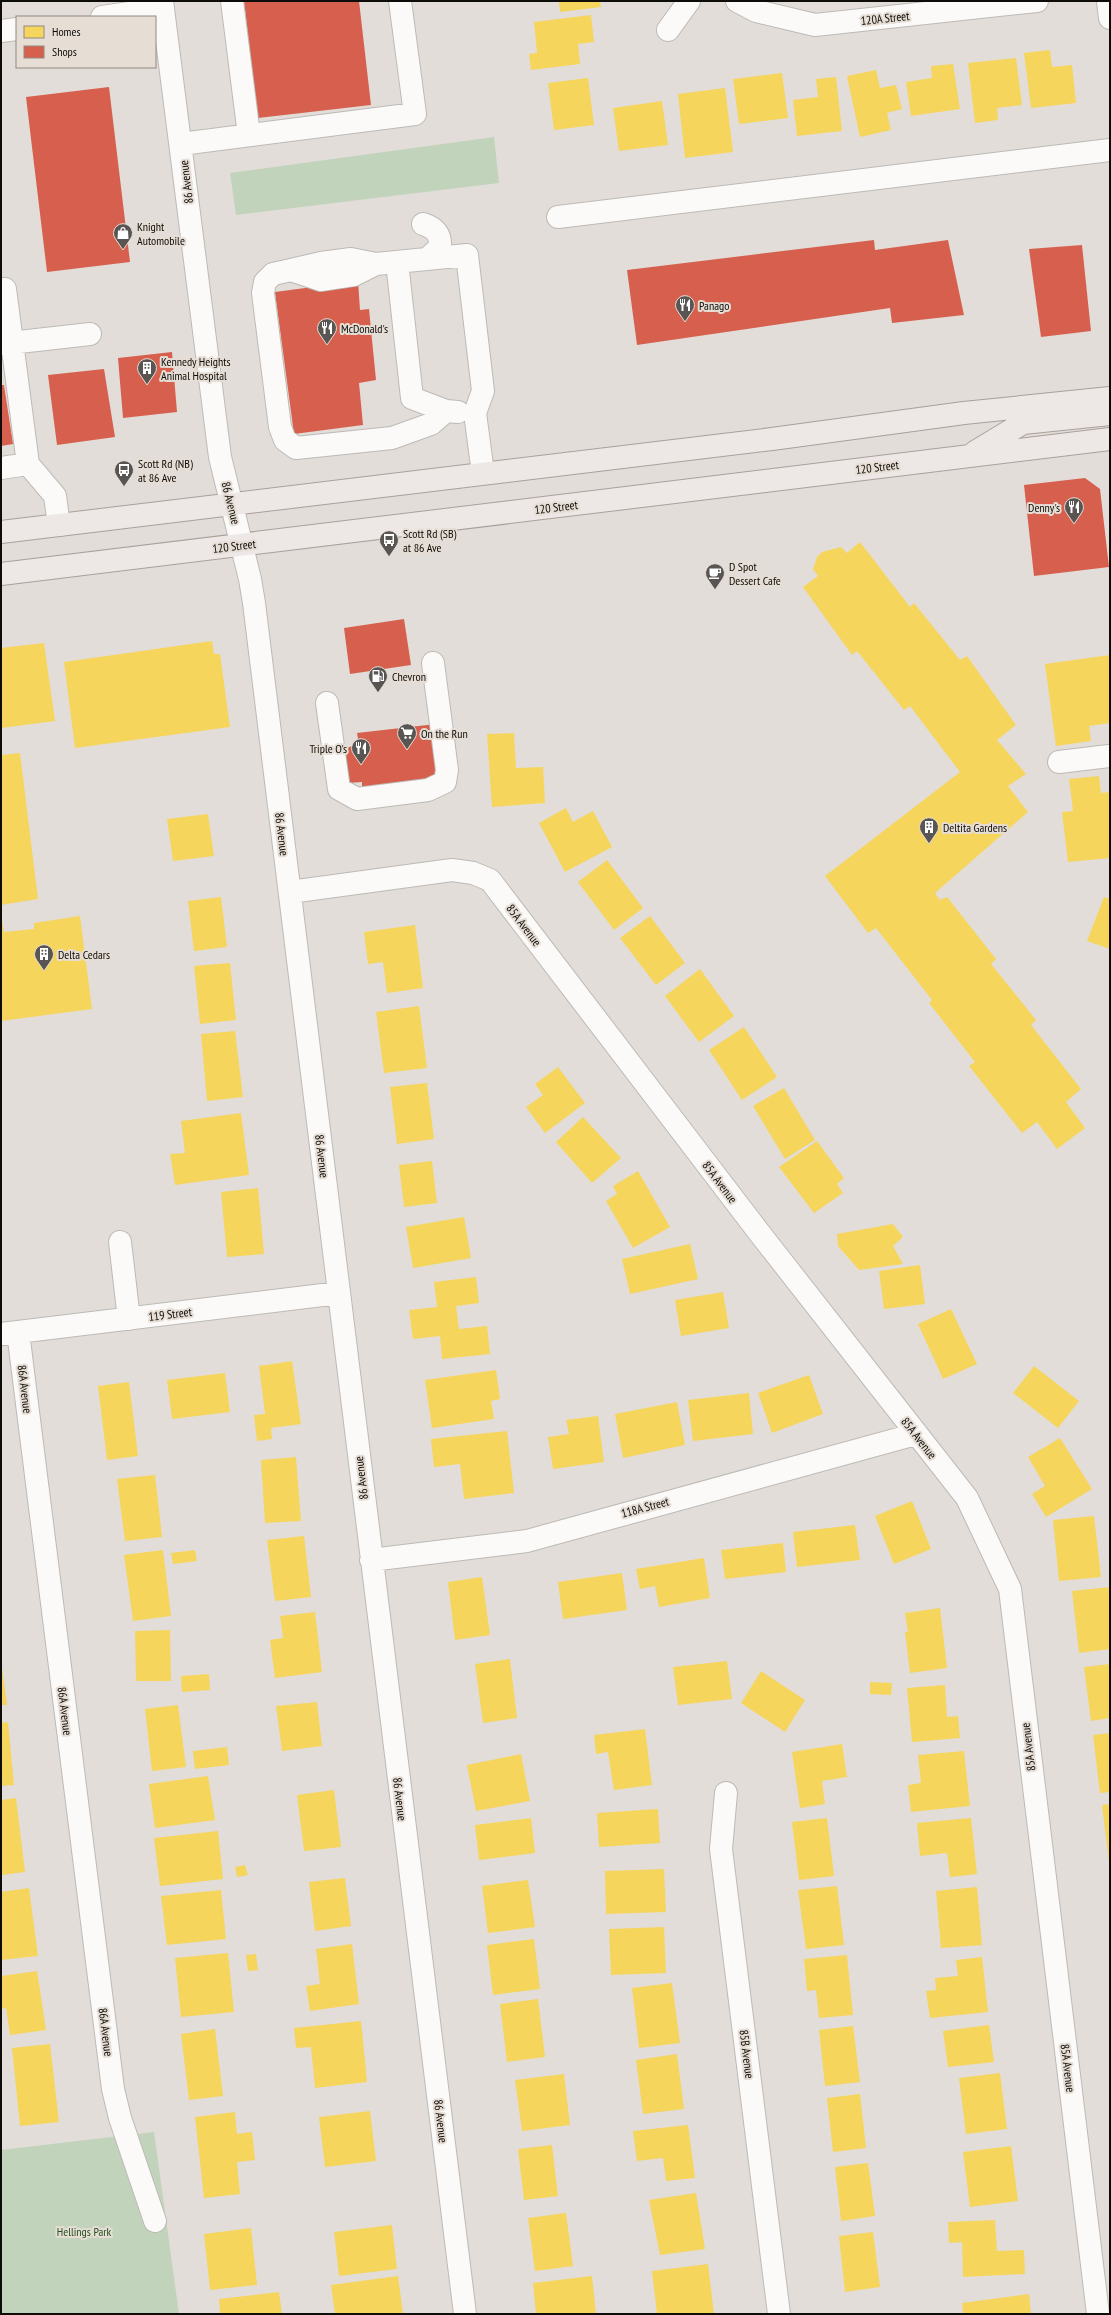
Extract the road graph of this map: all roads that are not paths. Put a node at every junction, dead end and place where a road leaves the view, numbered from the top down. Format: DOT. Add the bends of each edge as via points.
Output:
graph roads {
  1 [pos="232,1"];
  2 [pos="400,1"];
  3 [pos="689,1"];
  4 [pos="736,1"];
  5 [pos="1037,1"];
  6 [pos="1108,1"];
  7 [pos="163,5"];
  8 [pos="107,16"];
  9 [pos="1110,18"];
  10 [pos="16,29"];
  11 [pos="668,30"];
  12 [pos="1,31"];
  13 [pos="249,135"];
  14 [pos="181,144"];
  15 [pos="1110,150"];
  16 [pos="558,217"];
  17 [pos="424,224"];
  18 [pos="428,258"];
  19 [pos="386,263"];
  20 [pos="5,290"];
  21 [pos="90,334"];
  22 [pos="7,343"];
  23 [pos="1110,398"];
  24 [pos="446,411"];
  25 [pos="475,413"];
  26 [pos="1110,414"];
  27 [pos="1110,439"];
  28 [pos="967,456"];
  29 [pos="28,464"];
  30 [pos="1,468"];
  31 [pos="483,473"];
  32 [pos="231,504"];
  33 [pos="59,525"];
  34 [pos="1,532"];
  35 [pos="241,545"];
  36 [pos="1,574"];
  37 [pos="433,663"];
  38 [pos="327,703"];
  39 [pos="1110,755"];
  40 [pos="1059,762"];
  41 [pos="290,892"];
  42 [pos="120,1242"];
  43 [pos="339,1293"];
  44 [pos="129,1319"];
  45 [pos="10,1333"];
  46 [pos="916,1434"];
  47 [pos="371,1560"];
  48 [pos="726,1793"];
  49 [pos="156,2221"];
  50 [pos="464,2314"];
  51 [pos="779,2314"];
  52 [pos="1098,2314"];
  1 -- 13 [label="street"];
  2 -- 13 [label="street" via="415,114"];
  3 -- 11 [label="street"];
  4 -- 5 [label="street, 120A Street" via="756,11 815,25"];
  6 -- 9 [label="street"];
  7 -- 8 [label="street"];
  7 -- 14 [label="street, 86 Avenue"];
  10 -- 12 [label="street"];
  13 -- 14 [label="street"];
  14 -- 32 [label="street, 86 Avenue" via="220,457"];
  15 -- 16 [label="street"];
  17 -- 18 [label="street" via="433,228 441,241 440,247"];
  18 -- 19 [label="street"];
  18 -- 25 [label="street" via="467,255 483,391"];
  19 -- 24 [label="street" via="412,398"];
  19 -- 24 [label="street" via="351,259 321,263 273,274 264,282 263,293 280,427 285,440 296,448 392,438 431,424"];
  20 -- 22 [label="street"];
  21 -- 22 [label="street"];
  22 -- 29 [label="street"];
  23 -- 31 [label="main road" via="964,413 772,439"];
  24 -- 25 [label="street"];
  25 -- 31 [label="street"];
  26 -- 28 [label="main road" via="1023,423"];
  27 -- 28 [label="main road, 120 Street"];
  28 -- 35 [label="main road, 120 Street"];
  29 -- 30 [label="street"];
  29 -- 33 [label="street" via="55,496"];
  31 -- 32 [label="main road"];
  32 -- 33 [label="main road"];
  32 -- 35 [label="street, 86 Avenue"];
  33 -- 34 [label="main road"];
  35 -- 36 [label="main road, 120 Street"];
  35 -- 41 [label="street, 86 Avenue" via="254,603"];
  37 -- 38 [label="street" via="447,770 446,782 428,790 357,799 339,789"];
  39 -- 40 [label="street"];
  41 -- 43 [label="street, 86 Avenue"];
  41 -- 46 [label="street, 85A Avenue" via="452,870 474,873 490,880"];
  42 -- 44 [label="street"];
  43 -- 44 [label="street, 119 Street"];
  43 -- 47 [label="street, 86 Avenue"];
  44 -- 45 [label="street, 119 Street"];
  45 -- 49 [label="street, 86A Avenue" via="113,2089 120,2118"];
  46 -- 47 [label="street, 118A Street" via="527,1541"];
  46 -- 52 [label="street, 85A Avenue" via="967,1498 1010,1589"];
  47 -- 50 [label="street, 86 Avenue"];
  48 -- 51 [label="street, 85B Avenue" via="721,1849"];
}
